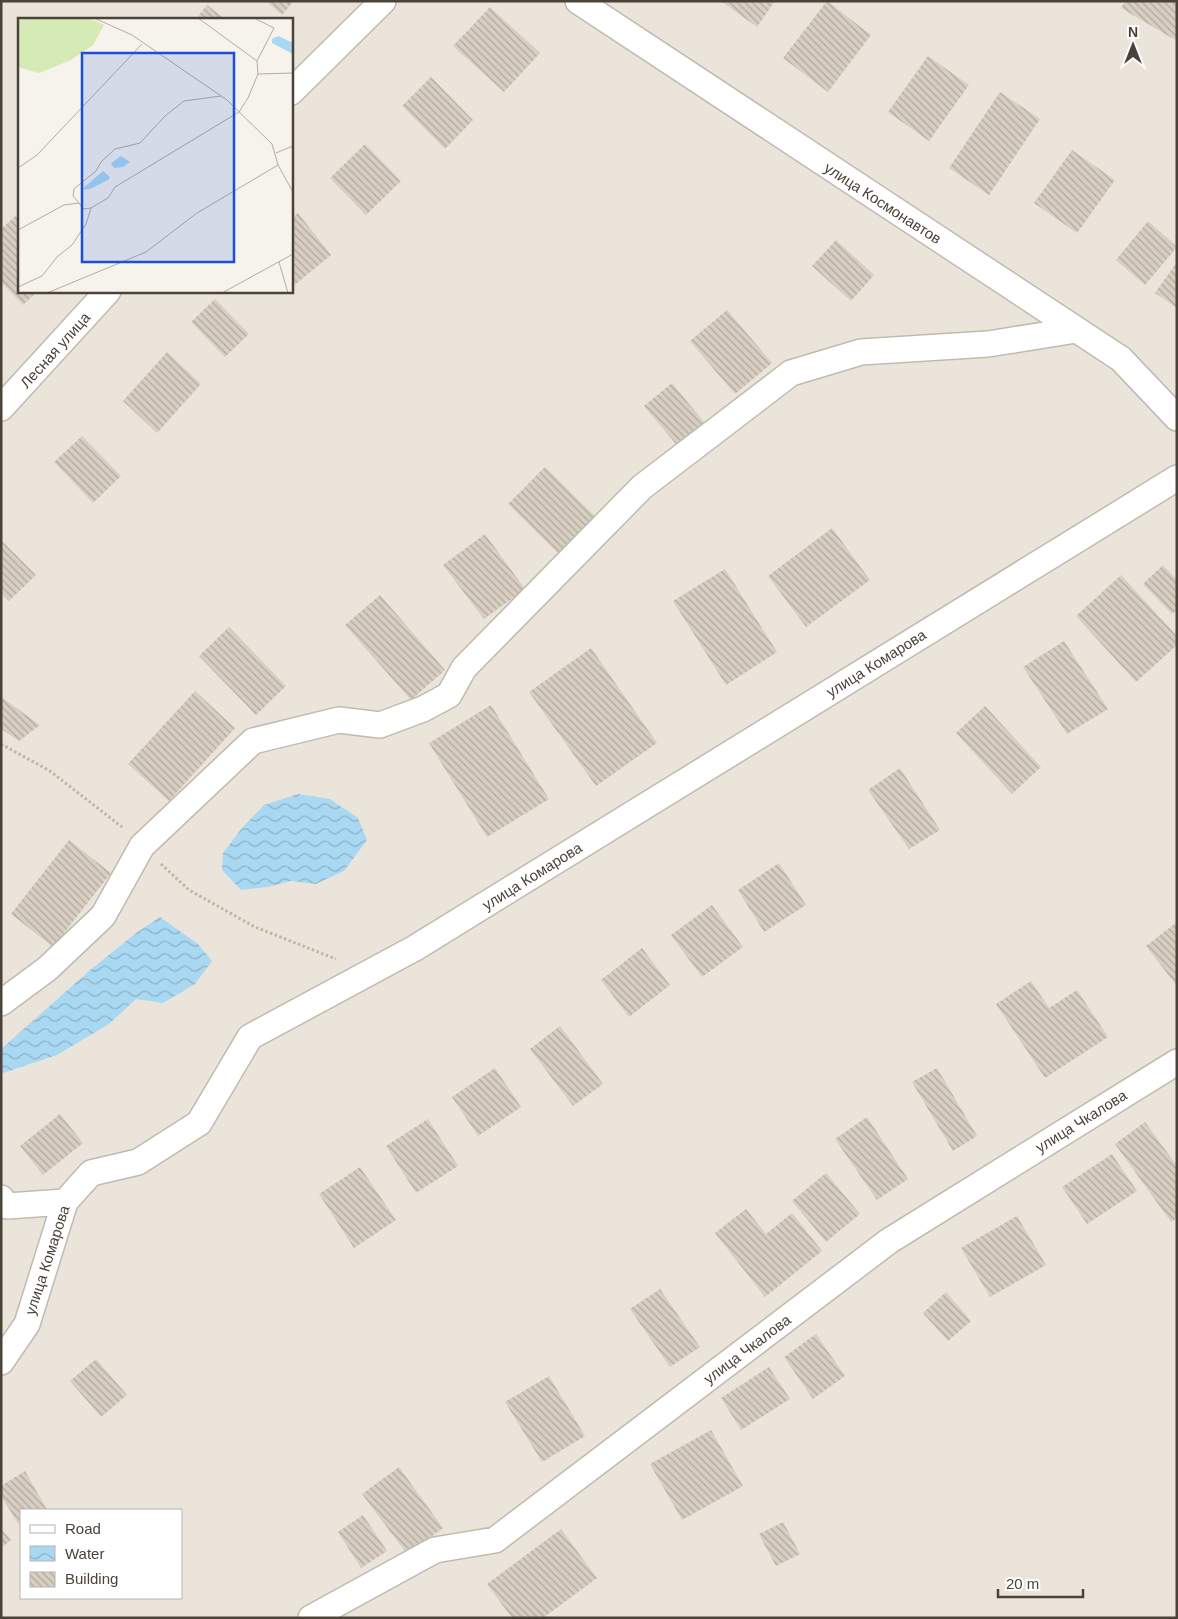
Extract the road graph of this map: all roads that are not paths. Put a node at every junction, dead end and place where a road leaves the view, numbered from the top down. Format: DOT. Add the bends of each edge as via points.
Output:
graph roads {
  1 [pos="383,1"];
  2 [pos="578,1"];
  3 [pos="292,91"];
  4 [pos="107,292"];
  5 [pos="1076,330"];
  6 [pos="1,408"];
  7 [pos="1173,411"];
  8 [pos="1177,478"];
  9 [pos="1,1003"];
  10 [pos="1177,1062"];
  11 [pos="1,1198"];
  12 [pos="65,1202"];
  13 [pos="1,1362"];
  14 [pos="311,1618"];
  1 -- 3 [label="street"];
  2 -- 5 [label="street, улица Космонавтов"];
  4 -- 6 [label="street, Лесная улица"];
  5 -- 7 [label="street, улица Космонавтов" via="1121,359"];
  5 -- 9 [label="street" via="988,344 861,352 791,373 642,487 464,668 449,695 380,725 339,720 253,741 142,846 103,916 47,969"];
  8 -- 12 [label="street, улица Комарова" via="415,948 250,1037 199,1123 138,1162 91,1173"];
  10 -- 14 [label="street, улица Чкалова" via="889,1242 495,1540 435,1550"];
  11 -- 12 [label="street" via="8,1206"];
  12 -- 13 [label="street, улица Комарова" via="27,1324"];
}
